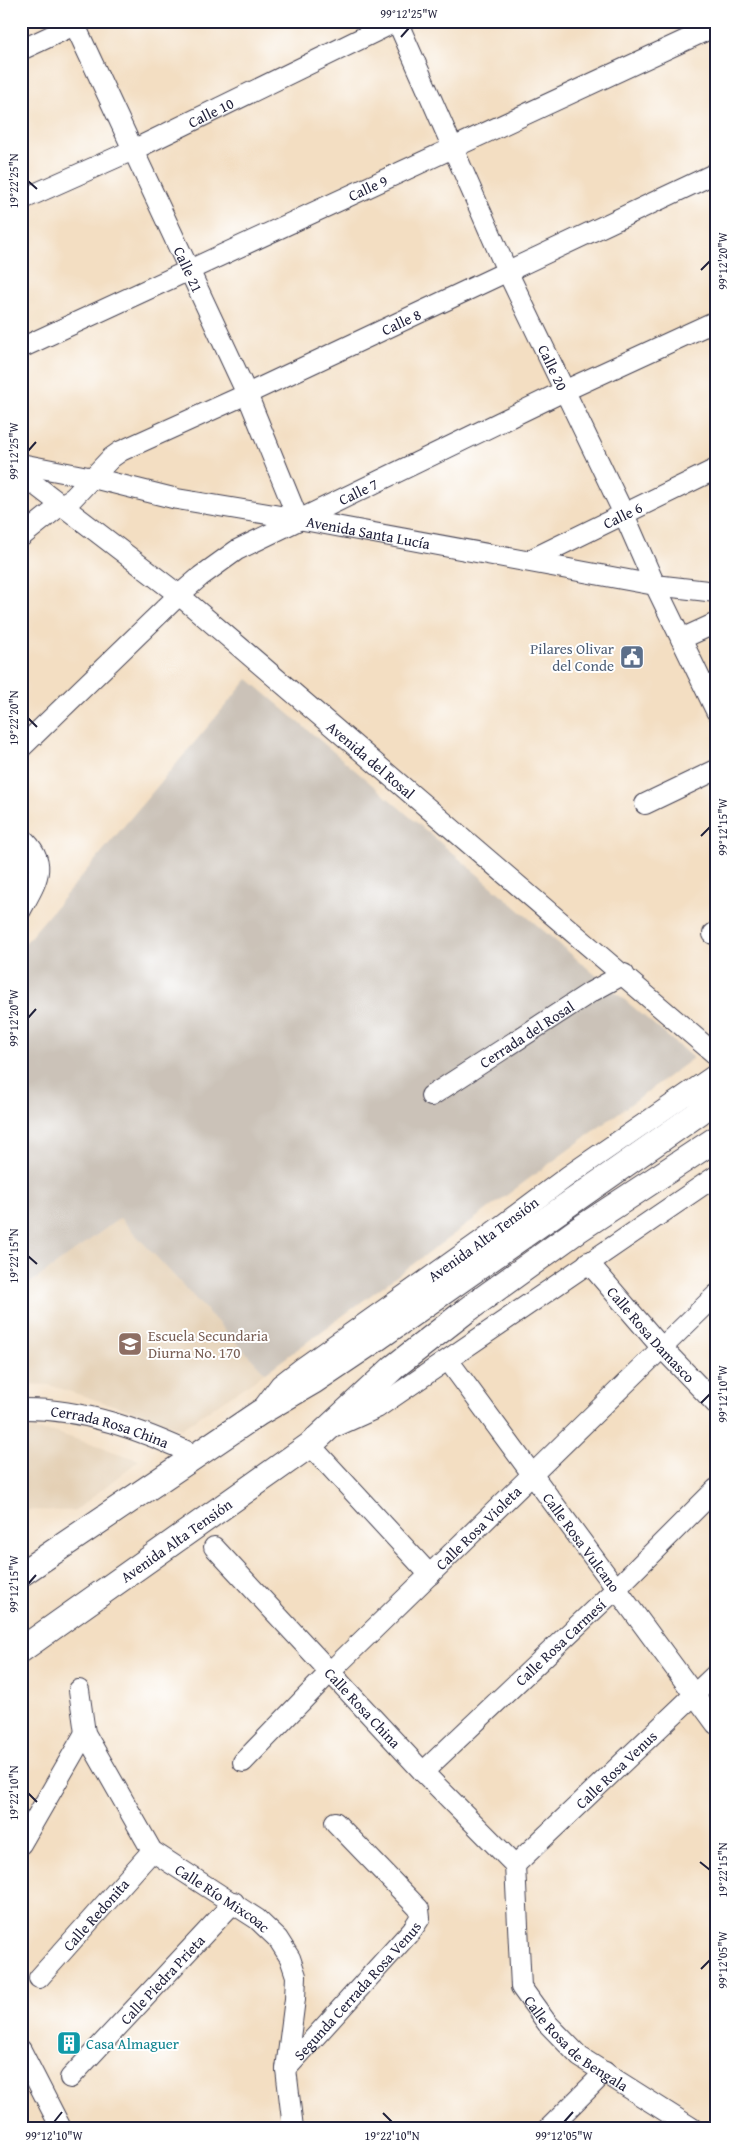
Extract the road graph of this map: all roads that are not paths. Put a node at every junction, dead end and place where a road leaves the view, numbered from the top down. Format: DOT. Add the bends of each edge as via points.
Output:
graph roads {
  1 [pos="397,21"];
  2 [pos="77,22"];
  3 [pos="716,26"];
  4 [pos="21,50"];
  5 [pos="452,147"];
  6 [pos="132,150"];
  7 [pos="716,173"];
  8 [pos="21,200"];
  9 [pos="189,270"];
  10 [pos="507,271"];
  11 [pos="716,321"];
  12 [pos="21,348"];
  13 [pos="564,391"];
  14 [pos="247,394"];
  15 [pos="21,464"];
  16 [pos="716,469"];
  17 [pos="21,474"];
  18 [pos="93,478"];
  19 [pos="61,504"];
  20 [pos="624,512"];
  21 [pos="298,519"];
  22 [pos="21,537"];
  23 [pos="528,561"];
  24 [pos="655,585"];
  25 [pos="716,592"];
  26 [pos="179,595"];
  27 [pos="716,623"];
  28 [pos="681,639"];
  29 [pos="716,711"];
  30 [pos="21,748"];
  31 [pos="716,770"];
  32 [pos="645,804"];
  33 [pos="21,838"];
  34 [pos="21,910"];
  35 [pos="624,974"];
  36 [pos="716,1055"];
  37 [pos="716,1074"];
  38 [pos="431,1096"];
  39 [pos="701,1102"];
  40 [pos="716,1139"];
  41 [pos="716,1176"];
  42 [pos="588,1262"];
  43 [pos="716,1295"];
  44 [pos="661,1347"];
  45 [pos="448,1360"];
  46 [pos="716,1404"];
  47 [pos="21,1409"];
  48 [pos="330,1429"];
  49 [pos="310,1446"];
  50 [pos="197,1456"];
  51 [pos="532,1476"];
  52 [pos="716,1489"];
  53 [pos="214,1547"];
  54 [pos="21,1574"];
  55 [pos="430,1575"];
  56 [pos="617,1588"];
  57 [pos="21,1650"];
  58 [pos="330,1672"];
  59 [pos="716,1674"];
  60 [pos="79,1690"];
  61 [pos="693,1695"];
  62 [pos="716,1724"];
  63 [pos="85,1733"];
  64 [pos="243,1762"];
  65 [pos="423,1772"];
  66 [pos="335,1822"];
  67 [pos="21,1844"];
  68 [pos="152,1851"];
  69 [pos="515,1865"];
  70 [pos="234,1902"];
  71 [pos="39,1978"];
  72 [pos="21,2050"];
  73 [pos="286,2069"];
  74 [pos="605,2072"];
  75 [pos="70,2078"];
  76 [pos="287,2127"];
  77 [pos="61,2128"];
  78 [pos="549,2128"];
  79 [pos="691,2128"];
  1 -- 5 [label="street, Calle 20"];
  1 -- 6 [label="street, Calle 10"];
  2 -- 4 [label="street"];
  2 -- 6 [label="street, Calle 21"];
  3 -- 5 [label="street, Calle 9"];
  5 -- 9 [label="street, Calle 9"];
  5 -- 10 [label="street, Calle 20"];
  6 -- 8 [label="street, Calle 10"];
  6 -- 9 [label="street, Calle 21"];
  7 -- 10 [label="street, Calle 8"];
  9 -- 12 [label="street, Calle 9"];
  9 -- 14 [label="street, Calle 21"];
  10 -- 13 [label="street, Calle 20"];
  10 -- 14 [label="street, Calle 8"];
  11 -- 13 [label="street, Calle 7"];
  13 -- 20 [label="street, Calle 20"];
  13 -- 21 [label="street, Calle 7"];
  14 -- 18 [label="street, Calle 8" via="121,451"];
  14 -- 21 [label="street, Calle 21"];
  15 -- 18 [label="street, Avenida Santa Lucía"];
  16 -- 20 [label="street, Calle 6"];
  17 -- 19 [label="street, Avenida del Rosal"];
  18 -- 19 [label="street, Calle 8" via="73,498"];
  18 -- 21 [label="street, Avenida Santa Lucía" via="177,499"];
  19 -- 22 [label="street, Calle 8"];
  19 -- 26 [label="street, Avenida del Rosal"];
  20 -- 23 [label="street, Calle 6"];
  20 -- 24 [label="street, Calle 20"];
  21 -- 23 [label="street, Avenida Santa Lucía"];
  21 -- 26 [label="street, Calle 7" via="237,550"];
  23 -- 24 [label="street, Avenida Santa Lucía"];
  24 -- 25 [label="street, Avenida Santa Lucía"];
  24 -- 28 [label="street, Calle 20"];
  26 -- 30 [label="street, Calle 7"];
  26 -- 35 [label="street, Avenida del Rosal"];
  27 -- 28 [label="street"];
  28 -- 29 [label="street, Calle 20"];
  31 -- 32 [label="street"];
  33 -- 34 [label="street" via="37,856 40,869"];
  35 -- 36 [label="street, Avenida del Rosal"];
  35 -- 38 [label="street, Cerrada del Rosal"];
  37 -- 39 [label="street, Avenida Alta Tensión"];
  39 -- 50 [label="main road, Avenida Alta Tensión" via="372,1342"];
  40 -- 48 [label="main road, Avenida Alta Tensión" via="578,1230 467,1310 394,1367"];
  41 -- 42 [label="street, Avenida Alta Tensión"];
  42 -- 44 [label="street, Calle Rosa Damasco"];
  42 -- 45 [label="street, Avenida Alta Tensión"];
  43 -- 44 [label="street, Calle Rosa Violeta"];
  44 -- 46 [label="street, Calle Rosa Damasco"];
  44 -- 51 [label="street, Calle Rosa Violeta"];
  45 -- 48 [label="street, Avenida Alta Tensión" via="377,1408"];
  45 -- 51 [label="street, Calle Rosa Vulcano"];
  47 -- 50 [label="street, Cerrada Rosa China" via="84,1414 162,1439"];
  48 -- 49 [label="main road, Avenida Alta Tensión"];
  49 -- 55 [label="street"];
  49 -- 57 [label="main road, Avenida Alta Tensión"];
  50 -- 54 [label="main road, Avenida Alta Tensión"];
  51 -- 55 [label="street, Calle Rosa Violeta"];
  51 -- 56 [label="street, Calle Rosa Vulcano"];
  52 -- 56 [label="street, Calle Rosa Carmesí"];
  53 -- 58 [label="street, Calle Rosa China"];
  55 -- 58 [label="street, Calle Rosa Violeta"];
  56 -- 61 [label="street, Calle Rosa Vulcano"];
  56 -- 65 [label="street, Calle Rosa Carmesí"];
  58 -- 64 [label="street, Calle Rosa Violeta"];
  58 -- 65 [label="street, Calle Rosa China"];
  59 -- 61 [label="street, Calle Rosa Venus"];
  60 -- 63 [label="street, Calle Río Mixcoac"];
  61 -- 62 [label="street, Calle Rosa Vulcano"];
  61 -- 69 [label="street, Calle Rosa Venus"];
  63 -- 67 [label="street"];
  63 -- 68 [label="street, Calle Río Mixcoac"];
  65 -- 69 [label="street, Calle Rosa China"];
  66 -- 73 [label="street, Segunda Cerrada Rosa Venus" via="419,1909 420,1918"];
  68 -- 70 [label="street, Calle Río Mixcoac"];
  68 -- 71 [label="street, Calle Redonita"];
  69 -- 74 [label="street, Calle Rosa de Bengala" via="520,1987 567,2045"];
  70 -- 73 [label="street, Calle Río Mixcoac" via="278,1939 296,1976"];
  70 -- 75 [label="street, Calle Piedra Prieta"];
  72 -- 77 [label="street"];
  73 -- 76 [label="street, Calle Río Mixcoac"];
  74 -- 78 [label="street"];
  74 -- 79 [label="street, Calle Rosa de Bengala"];
}
